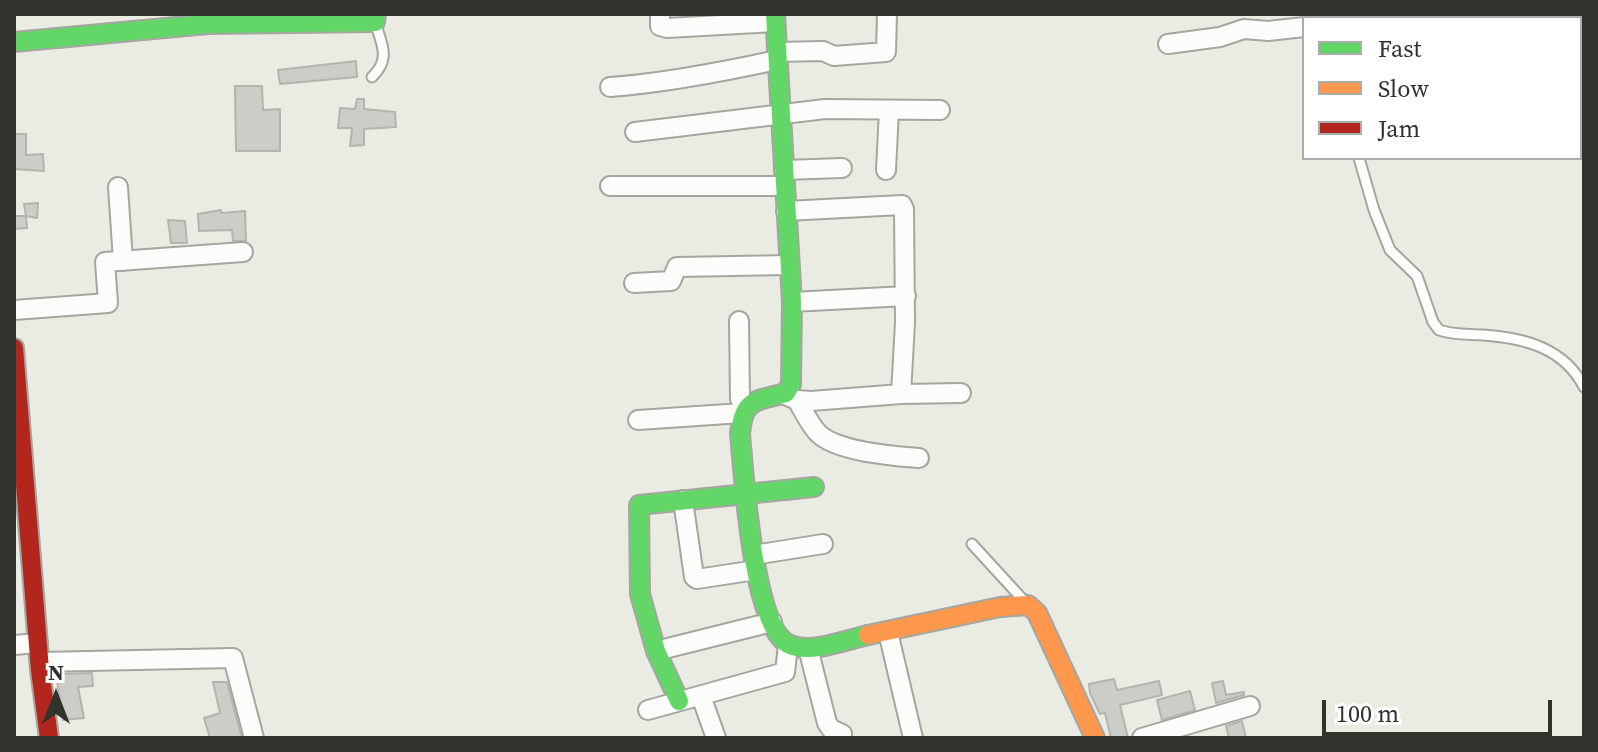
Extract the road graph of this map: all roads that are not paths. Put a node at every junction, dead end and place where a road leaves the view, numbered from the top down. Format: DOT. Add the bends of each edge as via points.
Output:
graph roads {
  1 [pos="660,14"];
  2 [pos="887,14"];
  3 [pos="287,18"];
  4 [pos="376,18"];
  5 [pos="775,18"];
  6 [pos="122,22"];
  7 [pos="1302,27"];
  8 [pos="14,42"];
  9 [pos="1168,44"];
  10 [pos="777,56"];
  11 [pos="372,77"];
  12 [pos="610,87"];
  13 [pos="889,110"];
  14 [pos="940,110"];
  15 [pos="780,115"];
  16 [pos="635,132"];
  17 [pos="1360,160"];
  18 [pos="842,168"];
  19 [pos="886,170"];
  20 [pos="785,178"];
  21 [pos="610,186"];
  22 [pos="118,187"];
  23 [pos="786,211"];
  24 [pos="243,252"];
  25 [pos="123,261"];
  26 [pos="789,265"];
  27 [pos="634,283"];
  28 [pos="906,296"];
  29 [pos="792,302"];
  30 [pos="14,310"];
  31 [pos="739,321"];
  32 [pos="14,348"];
  33 [pos="1584,387"];
  34 [pos="961,393"];
  35 [pos="901,394"];
  36 [pos="790,397"];
  37 [pos="744,410"];
  38 [pos="638,420"];
  39 [pos="919,458"];
  40 [pos="814,487"];
  41 [pos="745,494"];
  42 [pos="683,500"];
  43 [pos="823,544"];
  44 [pos="972,544"];
  45 [pos="755,562"];
  46 [pos="1028,605"];
  47 [pos="772,622"];
  48 [pos="888,632"];
  49 [pos="38,643"];
  50 [pos="14,645"];
  51 [pos="788,645"];
  52 [pos="808,648"];
  53 [pos="656,651"];
  54 [pos="40,662"];
  55 [pos="701,696"];
  56 [pos="679,701"];
  57 [pos="1250,706"];
  58 [pos="648,710"];
  59 [pos="49,738"];
  60 [pos="254,738"];
  61 [pos="716,738"];
  62 [pos="842,738"];
  63 [pos="913,738"];
  64 [pos="1095,738"];
  65 [pos="1142,738"];
  1 -- 5 [label="street" via="664,28"];
  2 -- 10 [label="street" via="884,53"];
  3 -- 4 [label="street"];
  3 -- 6 [label="street" via="208,24"];
  4 -- 11 [label="lane" via="384,61"];
  5 -- 10 [label="street"];
  6 -- 8 [label="street"];
  7 -- 9 [label="street" via="1244,29"];
  10 -- 12 [label="street" via="655,84"];
  10 -- 15 [label="street"];
  13 -- 14 [label="street"];
  13 -- 15 [label="street"];
  13 -- 19 [label="street"];
  15 -- 16 [label="street"];
  15 -- 20 [label="street"];
  17 -- 33 [label="lane" via="1390,250 1417,276 1439,330 1498,336 1551,350"];
  18 -- 20 [label="street"];
  20 -- 21 [label="street"];
  20 -- 23 [label="street"];
  22 -- 25 [label="street"];
  23 -- 26 [label="street"];
  23 -- 28 [label="street" via="902,205"];
  24 -- 25 [label="street"];
  25 -- 30 [label="street" via="105,262 108,303"];
  26 -- 27 [label="street" via="677,267 672,281"];
  26 -- 29 [label="street"];
  28 -- 29 [label="street"];
  28 -- 35 [label="street"];
  29 -- 36 [label="street"];
  31 -- 37 [label="street"];
  32 -- 49 [label="street"];
  34 -- 35 [label="street"];
  35 -- 36 [label="street"];
  36 -- 37 [label="street" via="753,400"];
  36 -- 39 [label="street" via="818,434 836,443 877,455"];
  37 -- 38 [label="street"];
  37 -- 41 [label="street" via="740,434"];
  40 -- 41 [label="street"];
  41 -- 42 [label="street"];
  41 -- 45 [label="street"];
  42 -- 45 [label="street" via="694,577"];
  42 -- 53 [label="street" via="639,505 640,594"];
  43 -- 45 [label="street"];
  44 -- 46 [label="lane"];
  45 -- 47 [label="street"];
  46 -- 48 [label="street"];
  46 -- 64 [label="street" via="1037,613"];
  47 -- 51 [label="street"];
  47 -- 53 [label="street"];
  48 -- 52 [label="street"];
  48 -- 63 [label="street"];
  49 -- 50 [label="street"];
  49 -- 54 [label="street"];
  51 -- 52 [label="street"];
  51 -- 55 [label="street" via="785,672"];
  52 -- 62 [label="street" via="827,723"];
  53 -- 56 [label="street"];
  54 -- 59 [label="street"];
  54 -- 60 [label="street" via="233,658"];
  55 -- 56 [label="street"];
  55 -- 61 [label="street"];
  56 -- 58 [label="street"];
  57 -- 65 [label="street"];
}
